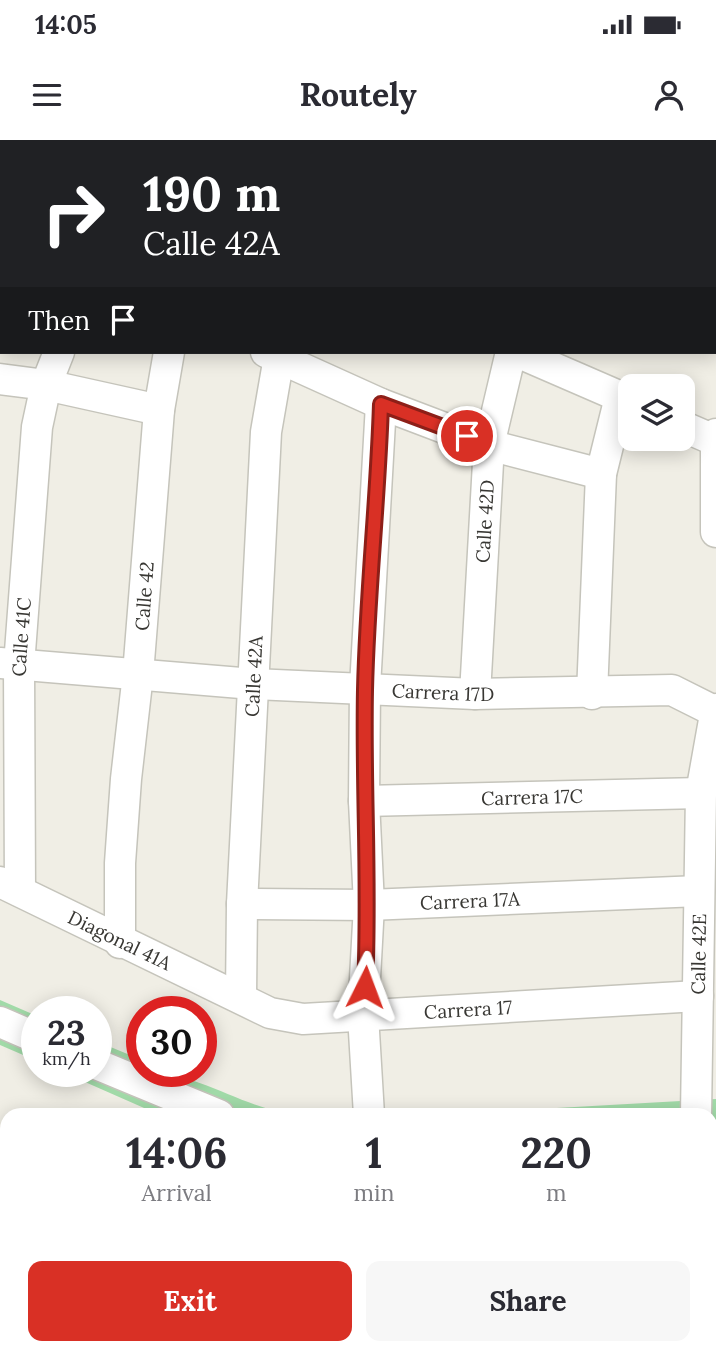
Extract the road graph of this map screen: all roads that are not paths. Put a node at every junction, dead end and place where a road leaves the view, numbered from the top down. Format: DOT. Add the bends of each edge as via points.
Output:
graph roads {
  1 [pos="58,354"];
  2 [pos="169,354"];
  3 [pos="510,354"];
  4 [pos="522,354"];
  5 [pos="272,355"];
  6 [pos="0,379"];
  7 [pos="46,384"];
  8 [pos="618,396"];
  9 [pos="381,404"];
  10 [pos="159,410"];
  11 [pos="618,421"];
  12 [pos="695,430"];
  13 [pos="715,437"];
  14 [pos="489,445"];
  15 [pos="601,474"];
  16 [pos="716,532"];
  17 [pos="9,664"];
  18 [pos="138,674"];
  19 [pos="253,684"];
  20 [pos="365,687"];
  21 [pos="475,694"];
  22 [pos="592,694"];
  23 [pos="716,711"];
  24 [pos="701,793"];
  25 [pos="363,800"];
  26 [pos="10,886"];
  27 [pos="699,891"];
  28 [pos="242,904"];
  29 [pos="369,905"];
  30 [pos="120,943"];
  31 [pos="241,996"];
  32 [pos="698,996"];
  33 [pos="363,1014"];
  34 [pos="0,1022"];
  35 [pos="21,1031"];
  36 [pos="112,1071"];
  37 [pos="202,1108"];
  38 [pos="369,1108"];
  39 [pos="696,1108"];
  1 -- 7 [label="street, Calle 41C"];
  2 -- 10 [label="street, Calle 42"];
  3 -- 14 [label="street, Calle 42D"];
  4 -- 8 [label="street"];
  5 -- 9 [label="street, Calle 42A"];
  5 -- 19 [label="street, Calle 42A"];
  6 -- 7 [label="street"];
  7 -- 10 [label="street"];
  7 -- 17 [label="street, Calle 41C"];
  9 -- 14 [label="street, Calle 42A"];
  9 -- 20 [label="street"];
  10 -- 18 [label="street, Calle 42"];
  11 -- 15 [label="street"];
  12 -- 13 [label="street"];
  13 -- 16 [label="street"];
  14 -- 15 [label="street, Calle 42A"];
  14 -- 21 [label="street, Calle 42D"];
  15 -- 22 [label="street"];
  17 -- 18 [label="street, Carrera 17D"];
  17 -- 26 [label="street, Calle 41C"];
  18 -- 19 [label="street, Carrera 17D"];
  18 -- 30 [label="street, Calle 42" via="122,839"];
  19 -- 20 [label="street, Carrera 17D"];
  19 -- 28 [label="street, Calle 42A"];
  20 -- 21 [label="street, Carrera 17D"];
  20 -- 25 [label="street"];
  21 -- 22 [label="street, Carrera 17D"];
  22 -- 23 [label="street, Carrera 17D" via="672,690"];
  23 -- 24 [label="street, Calle 42E"];
  24 -- 25 [label="street, Carrera 17C"];
  24 -- 27 [label="street, Calle 42E"];
  25 -- 29 [label="street"];
  26 -- 30 [label="street, Diagonal 41A"];
  27 -- 29 [label="street, Carrera 17A"];
  27 -- 32 [label="street, Calle 42E"];
  28 -- 29 [label="street, Carrera 17A"];
  28 -- 31 [label="street, Calle 42A"];
  29 -- 33 [label="street"];
  30 -- 31 [label="street, Diagonal 41A"];
  31 -- 33 [label="street, Carrera 17" via="270,1013 303,1019"];
  32 -- 33 [label="street, Carrera 17"];
  32 -- 39 [label="street, Calle 42E"];
  33 -- 38 [label="street"];
  34 -- 35 [label="street"];
  36 -- 37 [label="street"];
}
